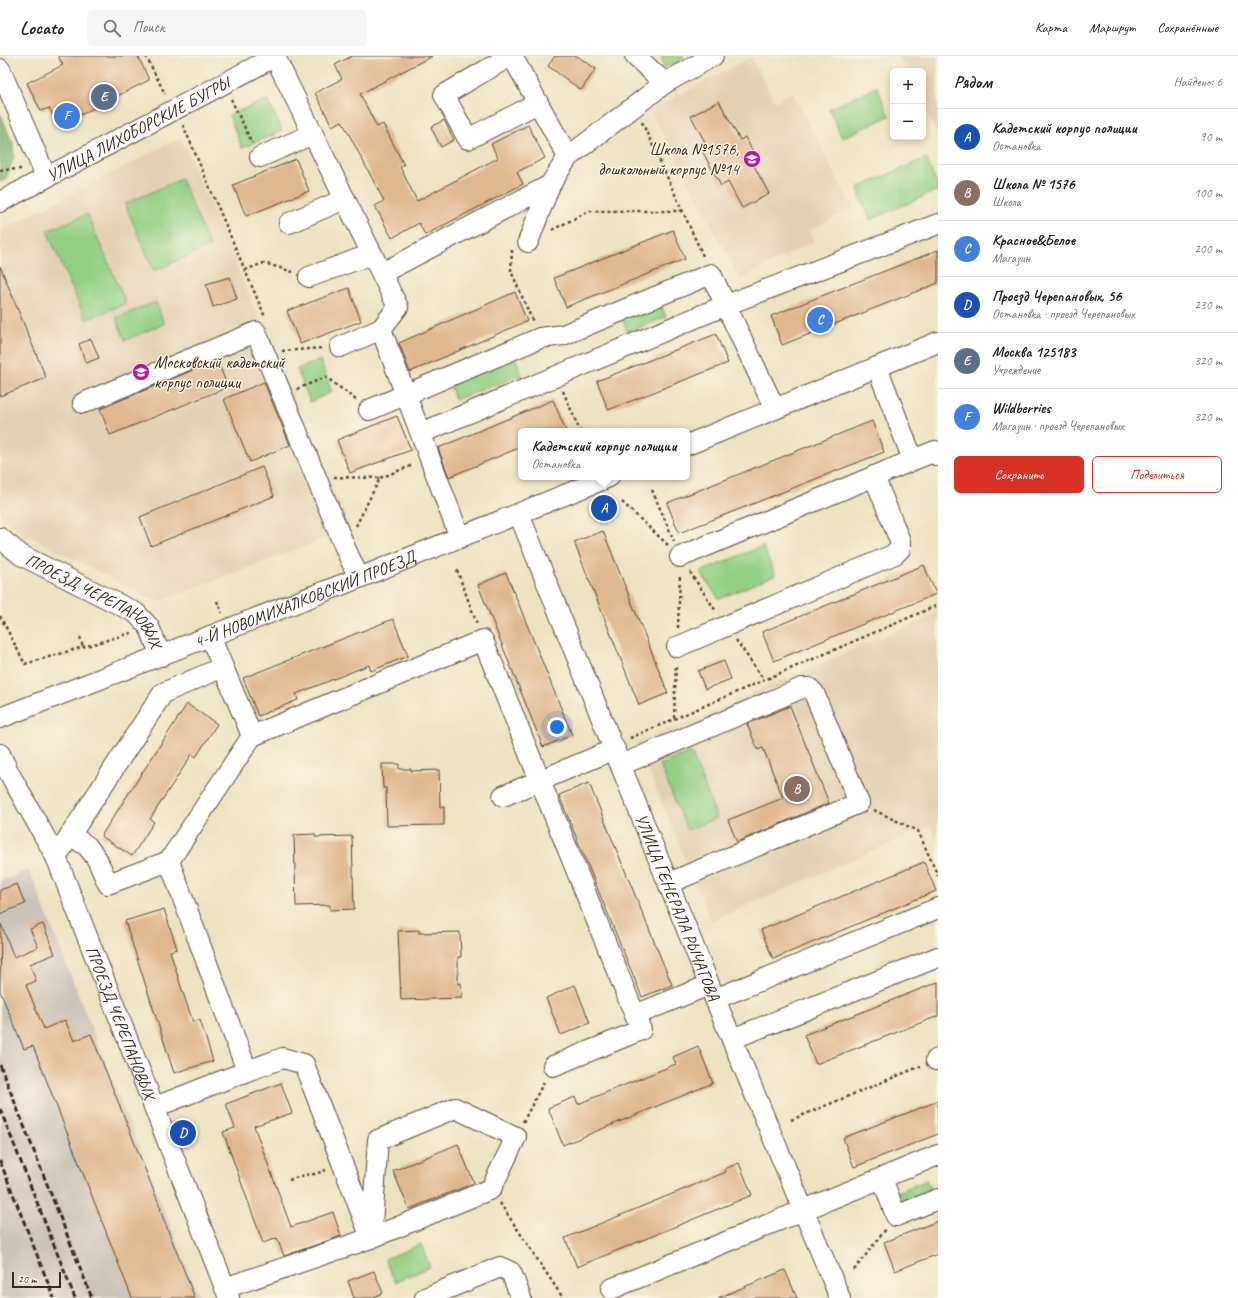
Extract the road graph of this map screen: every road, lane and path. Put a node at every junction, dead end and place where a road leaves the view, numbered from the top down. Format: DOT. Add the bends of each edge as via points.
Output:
graph roads {
  1 [pos="146,56"];
  2 [pos="276,56"];
  3 [pos="511,56"];
  4 [pos="635,56"];
  5 [pos="713,56"];
  6 [pos="0,69"];
  7 [pos="665,83"];
  8 [pos="165,94"];
  9 [pos="230,98"];
  10 [pos="538,103"];
  11 [pos="634,106"];
  12 [pos="313,134"];
  13 [pos="260,157"];
  14 [pos="568,157"];
  15 [pos="22,169"];
  16 [pos="0,170"];
  17 [pos="46,177"];
  18 [pos="550,185"];
  19 [pos="345,199"];
  20 [pos="0,202"];
  21 [pos="682,211"];
  22 [pos="289,223"];
  23 [pos="938,224"];
  24 [pos="520,246"];
  25 [pos="372,254"];
  26 [pos="245,270"];
  27 [pos="382,273"];
  28 [pos="712,274"];
  29 [pos="309,277"];
  30 [pos="726,305"];
  31 [pos="381,329"];
  32 [pos="938,342"];
  33 [pos="340,347"];
  34 [pos="280,352"];
  35 [pos="877,367"];
  36 [pos="296,389"];
  37 [pos="407,394"];
  38 [pos="83,403"];
  39 [pos="775,409"];
  40 [pos="369,410"];
  41 [pos="421,433"];
  42 [pos="690,444"];
  43 [pos="938,456"];
  44 [pos="430,458"];
  45 [pos="913,460"];
  46 [pos="874,476"];
  47 [pos="334,477"];
  48 [pos="380,478"];
  49 [pos="602,480"];
  50 [pos="652,490"];
  51 [pos="622,502"];
  52 [pos="519,514"];
  53 [pos="355,528"];
  54 [pos="0,538"];
  55 [pos="460,538"];
  56 [pos="680,558"];
  57 [pos="457,570"];
  58 [pos="359,578"];
  59 [pos="217,601"];
  60 [pos="938,605"];
  61 [pos="223,615"];
  62 [pos="0,616"];
  63 [pos="727,626"];
  64 [pos="134,632"];
  65 [pos="80,636"];
  66 [pos="210,636"];
  67 [pos="483,640"];
  68 [pos="83,647"];
  69 [pos="677,647"];
  70 [pos="161,656"];
  71 [pos="223,667"];
  72 [pos="764,680"];
  73 [pos="0,718"];
  74 [pos="252,736"];
  75 [pos="622,751"];
  76 [pos="0,754"];
  77 [pos="539,780"];
  78 [pos="503,796"];
  79 [pos="859,803"];
  80 [pos="70,835"];
  81 [pos="56,857"];
  82 [pos="169,861"];
  83 [pos="938,876"];
  84 [pos="669,883"];
  85 [pos="938,908"];
  86 [pos="938,957"];
  87 [pos="712,992"];
  88 [pos="635,1015"];
  89 [pos="732,1039"];
  90 [pos="937,1059"];
  91 [pos="553,1066"];
  92 [pos="247,1071"];
  93 [pos="155,1107"];
  94 [pos="791,1120"];
  95 [pos="516,1137"];
  96 [pos="938,1155"];
  97 [pos="342,1164"];
  98 [pos="882,1178"];
  99 [pos="289,1180"];
  100 [pos="491,1189"];
  101 [pos="938,1199"];
  102 [pos="804,1210"];
  103 [pos="896,1216"];
  104 [pos="371,1238"];
  105 [pos="854,1270"];
  106 [pos="611,1289"];
  107 [pos="227,1293"];
  108 [pos="425,1298"];
  109 [pos="521,1298"];
  110 [pos="564,1298"];
  111 [pos="840,1298"];
  1 -- 8 [label="path"];
  2 -- 12 [label="street"];
  2 -- 17 [label="street, УЛИЦА ЛИХОБОРСКИЕ БУГРЫ"];
  3 -- 10 [label="street"];
  3 -- 10 [label="street" via="444,95 468,139"];
  4 -- 7 [label="street"];
  5 -- 7 [label="street"];
  6 -- 17 [label="street"];
  7 -- 11 [label="street"];
  9 -- 13 [label="path"];
  10 -- 14 [label="street"];
  11 -- 14 [label="street"];
  11 -- 21 [label="path"];
  12 -- 13 [label="street"];
  12 -- 19 [label="street"];
  14 -- 18 [label="street"];
  15 -- 16 [label="path"];
  17 -- 20 [label="street, УЛИЦА ЛИХОБОРСКИЕ БУГРЫ"];
  18 -- 24 [label="street"];
  18 -- 27 [label="street"];
  19 -- 22 [label="street"];
  19 -- 25 [label="street"];
  21 -- 24 [label="path" via="589,210"];
  21 -- 28 [label="path"];
  23 -- 30 [label="street"];
  25 -- 27 [label="street"];
  25 -- 29 [label="street"];
  26 -- 29 [label="path" via="264,263"];
  27 -- 31 [label="street" via="398,307"];
  28 -- 30 [label="street"];
  28 -- 37 [label="street" via="563,335 540,338"];
  30 -- 39 [label="street"];
  30 -- 41 [label="street"];
  31 -- 33 [label="street"];
  31 -- 37 [label="street"];
  32 -- 35 [label="street"];
  33 -- 34 [label="path"];
  35 -- 39 [label="street"];
  35 -- 45 [label="street"];
  36 -- 40 [label="path" via="326,377"];
  37 -- 40 [label="street"];
  37 -- 41 [label="street"];
  38 -- 58 [label="street" via="256,332"];
  39 -- 42 [label="street"];
  41 -- 44 [label="street"];
  43 -- 45 [label="street" via="935,451"];
  44 -- 48 [label="path"];
  44 -- 55 [label="street"];
  45 -- 46 [label="street"];
  46 -- 56 [label="street"];
  46 -- 63 [label="street" via="900,541 900,549 895,554"];
  47 -- 48 [label="path"];
  48 -- 53 [label="path"];
  49 -- 52 [label="street, 4-Й НОВОМИХАЛКОВСКИЙ ПРОЕЗД"];
  50 -- 56 [label="path"];
  51 -- 56 [label="path"];
  52 -- 55 [label="street, 4-Й НОВОМИХАЛКОВСКИЙ ПРОЕЗД"];
  52 -- 75 [label="street, УЛИЦА ГЕНЕРАЛА РЫЧАГОВА"];
  54 -- 70 [label="street, ПРОЕЗД ЧЕРЕПАНОВЫХ" via="21,555 136,613 149,627"];
  55 -- 58 [label="street, 4-Й НОВОМИХАЛКОВСКИЙ ПРОЕЗД"];
  56 -- 63 [label="path"];
  57 -- 67 [label="path"];
  58 -- 66 [label="street, 4-Й НОВОМИХАЛКОВСКИЙ ПРОЕЗД"];
  59 -- 61 [label="path"];
  60 -- 72 [label="path"];
  62 -- 68 [label="path" via="25,664"];
  63 -- 69 [label="street"];
  63 -- 72 [label="path"];
  64 -- 68 [label="path"];
  65 -- 68 [label="path"];
  66 -- 70 [label="street, 4-Й НОВОМИХАЛКОВСКИЙ ПРОЕЗД"];
  66 -- 71 [label="street"];
  67 -- 74 [label="street"];
  67 -- 77 [label="street"];
  70 -- 73 [label="street, 4-Й НОВОМИХАЛКОВСКИЙ ПРОЕЗД"];
  71 -- 74 [label="street"];
  71 -- 80 [label="street" via="163,693"];
  72 -- 75 [label="path"];
  74 -- 82 [label="street"];
  75 -- 77 [label="street"];
  75 -- 79 [label="street" via="802,688 809,688 814,693"];
  75 -- 84 [label="street, УЛИЦА ГЕНЕРАЛА РЫЧАГОВА"];
  76 -- 81 [label="street, ПРОЕЗД ЧЕРЕПАНОВЫХ"];
  77 -- 78 [label="street"];
  77 -- 88 [label="street"];
  79 -- 83 [label="path" via="918,832"];
  79 -- 84 [label="street"];
  80 -- 81 [label="street"];
  80 -- 82 [label="street" via="87,846 97,859 108,884"];
  81 -- 93 [label="street, ПРОЕЗД ЧЕРЕПАНОВЫХ"];
  82 -- 92 [label="street"];
  84 -- 87 [label="street, УЛИЦА ГЕНЕРАЛА РЫЧАГОВА"];
  85 -- 87 [label="street"];
  86 -- 89 [label="street"];
  87 -- 88 [label="street"];
  87 -- 89 [label="street, УЛИЦА ГЕНЕРАЛА РЫЧАГОВА"];
  88 -- 91 [label="street" via="641,1030"];
  89 -- 102 [label="street, УЛИЦА ГЕНЕРАЛА РЫЧАГОВА"];
  90 -- 94 [label="path"];
  91 -- 95 [label="path"];
  92 -- 93 [label="street"];
  92 -- 97 [label="street" via="283,1058 304,1064"];
  93 -- 107 [label="street, ПРОЕЗД ЧЕРЕПАНОВЫХ"];
  95 -- 100 [label="street"];
  95 -- 104 [label="street" via="455,1108 378,1140"];
  96 -- 98 [label="street"];
  97 -- 99 [label="path"];
  97 -- 104 [label="street"];
  98 -- 102 [label="street"];
  98 -- 103 [label="street"];
  100 -- 104 [label="street"];
  100 -- 110 [label="path"];
  101 -- 103 [label="street"];
  102 -- 106 [label="street"];
  102 -- 111 [label="street, УЛИЦА ГЕНЕРАЛА РЫЧАГОВА"];
  103 -- 105 [label="path"];
  104 -- 107 [label="street"];
  108 -- 109 [label="street" via="500,1267 511,1272"];
}
